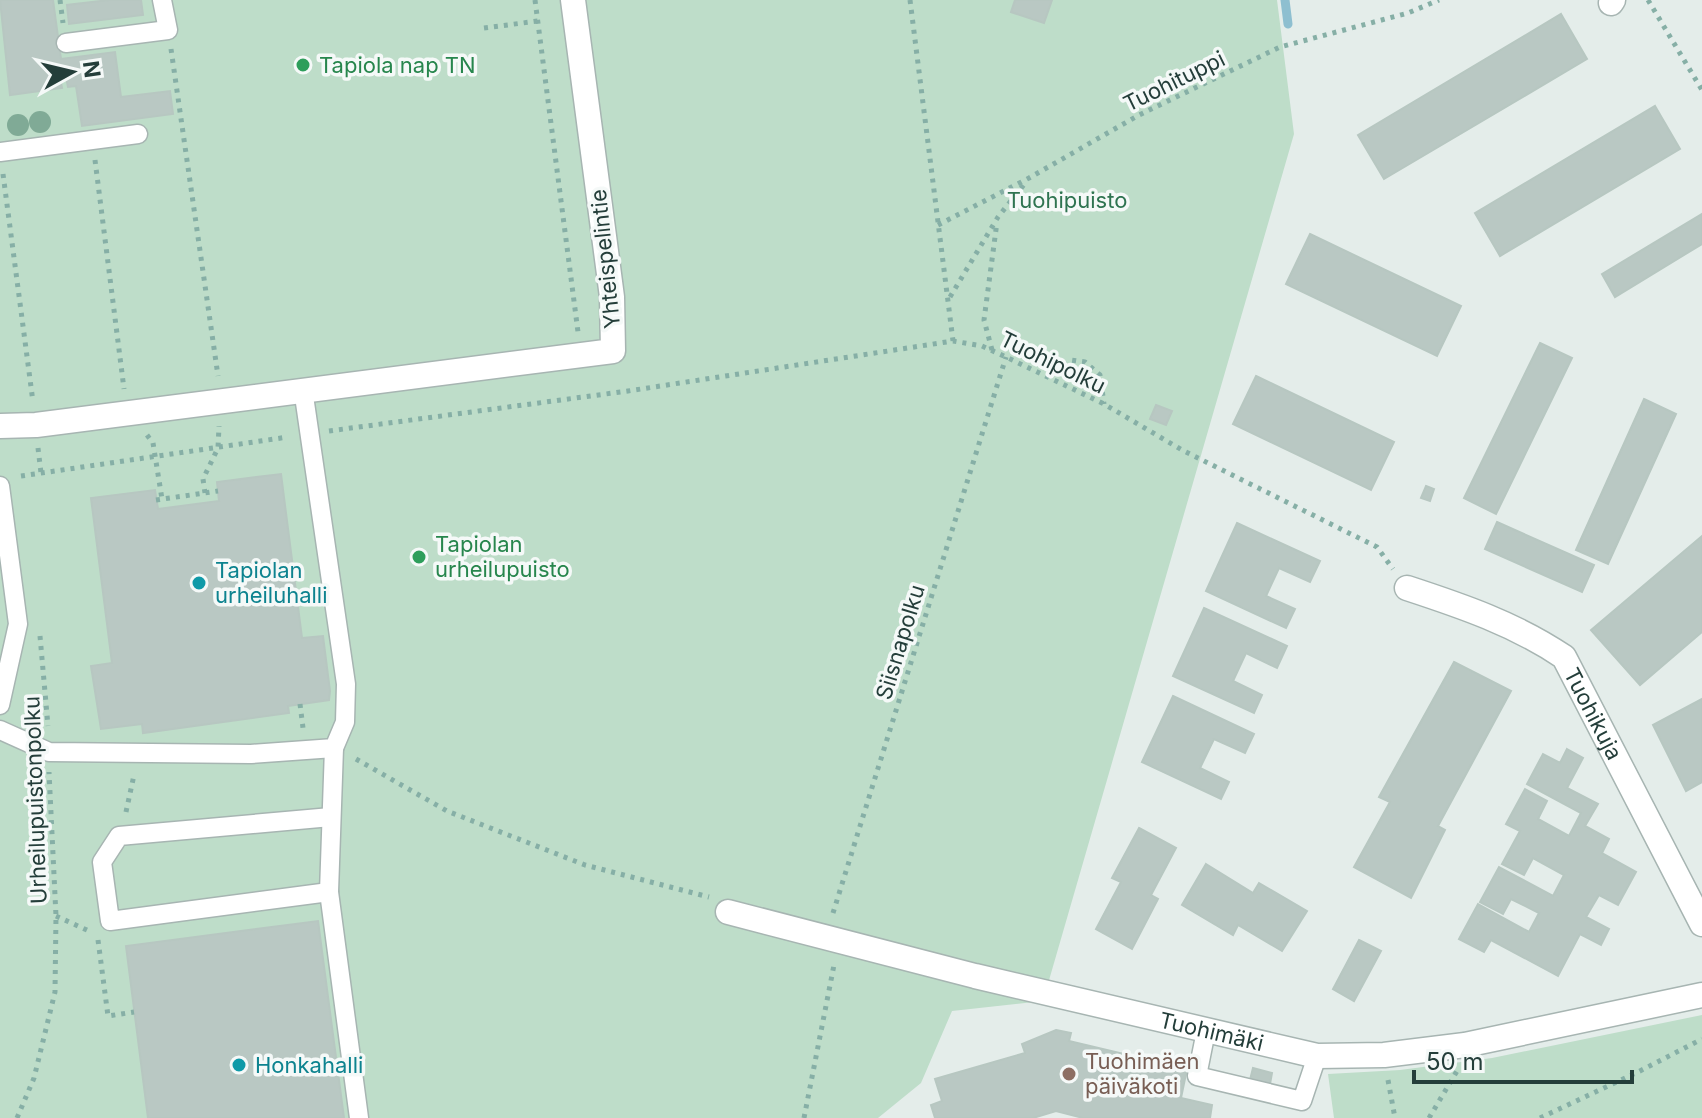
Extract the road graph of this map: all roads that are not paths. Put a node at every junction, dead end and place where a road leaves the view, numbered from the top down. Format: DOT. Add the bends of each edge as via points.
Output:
graph roads {
  1 [pos="162,0"];
  2 [pos="573,0"];
  3 [pos="66,43"];
  4 [pos="138,134"];
  5 [pos="1,157"];
  6 [pos="303,389"];
  7 [pos="0,426"];
  8 [pos="5,480"];
  9 [pos="1407,588"];
  10 [pos="9,625"];
  11 [pos="0,705"];
  12 [pos="0,730"];
  13 [pos="334,748"];
  14 [pos="331,817"];
  15 [pos="329,892"];
  16 [pos="728,912"];
  17 [pos="1702,924"];
  18 [pos="1702,995"];
  19 [pos="1206,1031"];
  20 [pos="1317,1056"];
  21 [pos="359,1118"];
  1 -- 3 [label="lane" via="168,30"];
  2 -- 6 [label="street, Yhteispelintie" via="612,297 613,351"];
  4 -- 5 [label="lane"];
  6 -- 7 [label="street, Yhteispelintie"];
  6 -- 13 [label="lane" via="346,684 345,722"];
  8 -- 10 [label="lane"];
  9 -- 17 [label="street, Tuohikuja" via="1477,611 1564,657"];
  10 -- 11 [label="lane"];
  12 -- 13 [label="lane" via="49,752 251,754"];
  13 -- 14 [label="lane"];
  14 -- 15 [label="lane"];
  14 -- 15 [label="lane" via="119,836 102,862 110,921"];
  15 -- 21 [label="lane"];
  16 -- 19 [label="street, Tuohimäki"];
  18 -- 20 [label="street, Tuohimäki" via="1465,1045"];
  19 -- 20 [label="street, Tuohimäki"];
  19 -- 20 [label="lane" via="1197,1076 1302,1101"];
}
